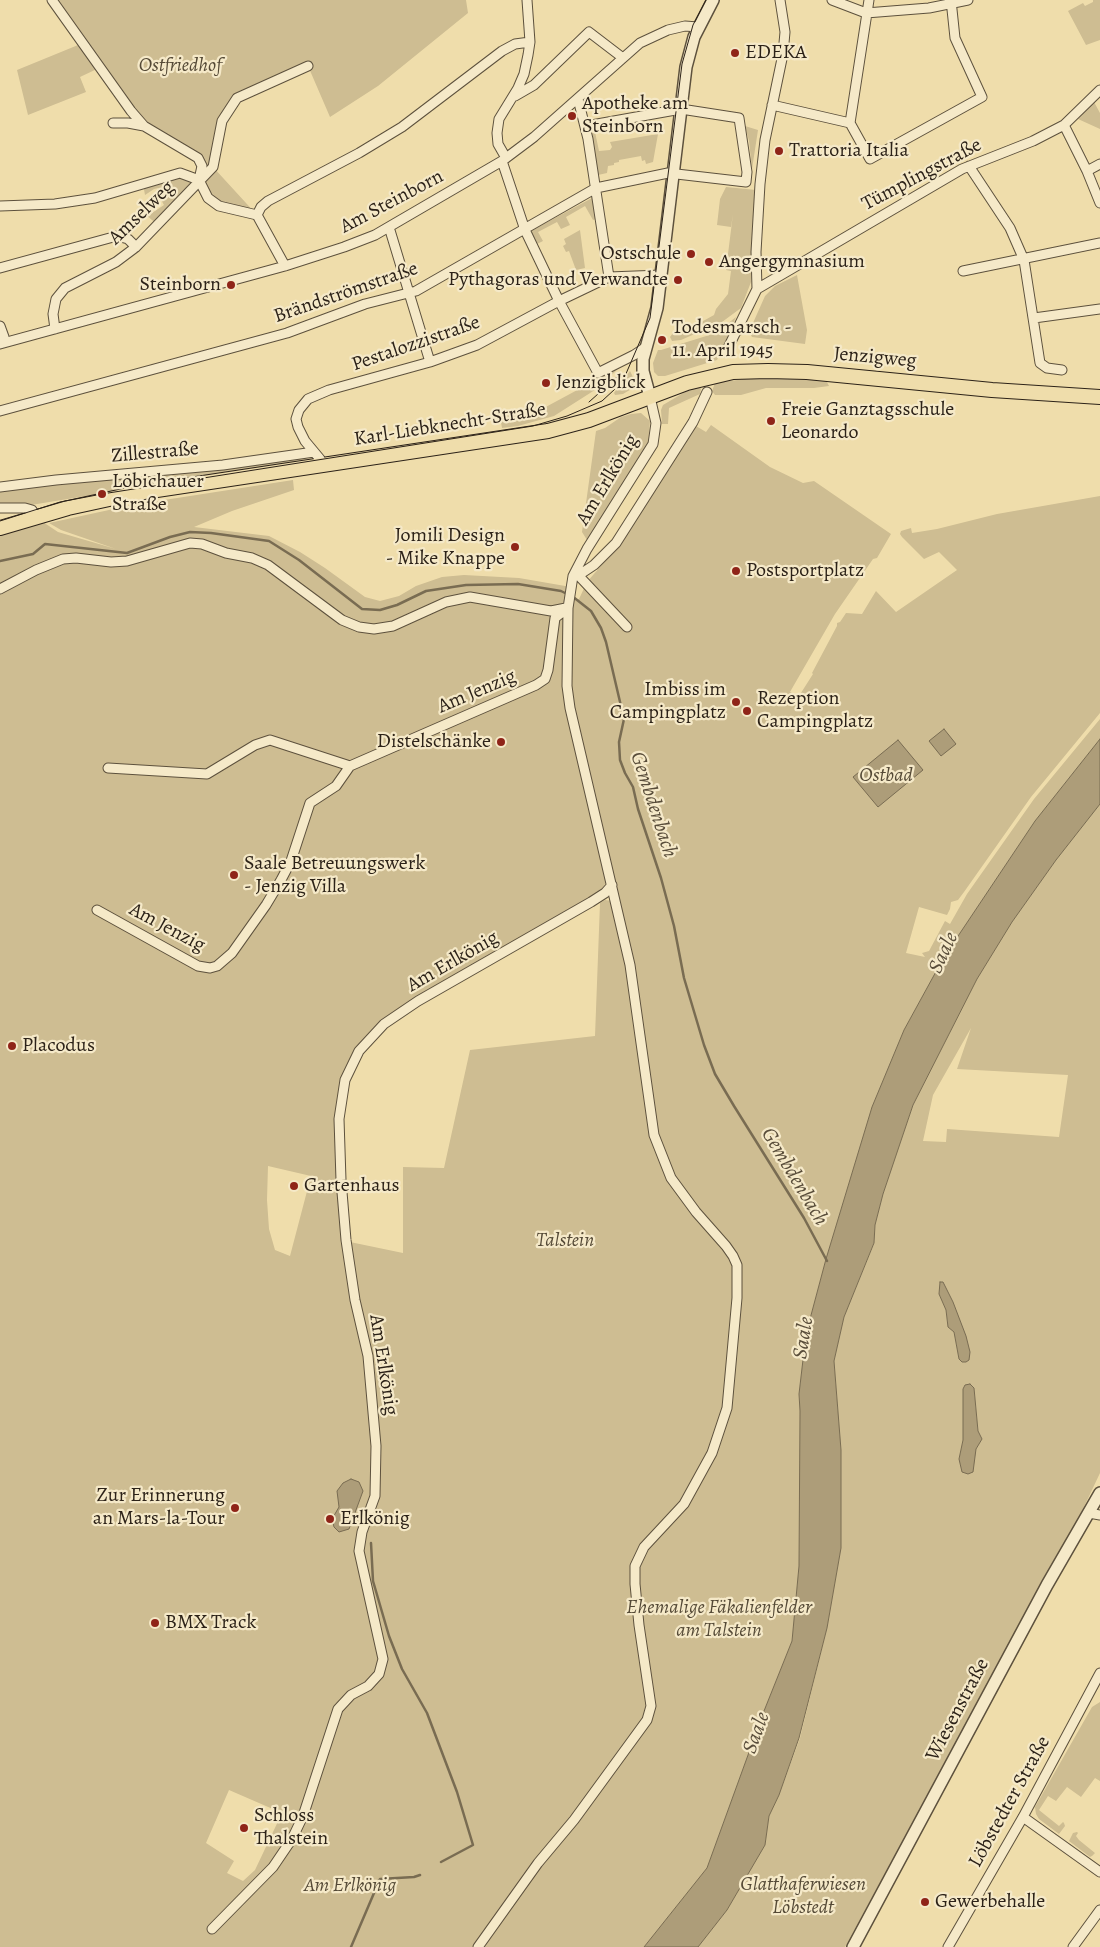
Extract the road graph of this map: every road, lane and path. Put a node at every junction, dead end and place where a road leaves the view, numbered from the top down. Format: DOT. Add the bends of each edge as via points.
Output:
graph roads {
  1 [pos="52,0"];
  2 [pos="527,0"];
  3 [pos="713,0"];
  4 [pos="780,0"];
  5 [pos="832,0"];
  6 [pos="869,0"];
  7 [pos="968,0"];
  8 [pos="951,2"];
  9 [pos="866,13"];
  10 [pos="698,27"];
  11 [pos="530,42"];
  12 [pos="623,58"];
  13 [pos="308,66"];
  14 [pos="1100,90"];
  15 [pos="512,97"];
  16 [pos="578,99"];
  17 [pos="772,105"];
  18 [pos="681,109"];
  19 [pos="113,123"];
  20 [pos="850,123"];
  21 [pos="1064,125"];
  22 [pos="144,126"];
  23 [pos="586,126"];
  24 [pos="504,160"];
  25 [pos="1100,164"];
  26 [pos="969,166"];
  27 [pos="1087,171"];
  28 [pos="673,173"];
  29 [pos="199,180"];
  30 [pos="596,188"];
  31 [pos="1100,203"];
  32 [pos="0,206"];
  33 [pos="257,215"];
  34 [pos="389,227"];
  35 [pos="525,230"];
  36 [pos="1100,243"];
  37 [pos="136,247"];
  38 [pos="1024,260"];
  39 [pos="285,266"];
  40 [pos="0,268"];
  41 [pos="963,271"];
  42 [pos="661,275"];
  43 [pos="609,277"];
  44 [pos="756,289"];
  45 [pos="409,293"];
  46 [pos="559,301"];
  47 [pos="1100,309"];
  48 [pos="1034,318"];
  49 [pos="0,326"];
  50 [pos="55,329"];
  51 [pos="2,340"];
  52 [pos="646,347"];
  53 [pos="726,352"];
  54 [pos="430,362"];
  55 [pos="1062,370"];
  56 [pos="707,392"];
  57 [pos="650,397"];
  58 [pos="1100,397"];
  59 [pos="0,411"];
  60 [pos="314,452"];
  61 [pos="322,465"];
  62 [pos="0,487"];
  63 [pos="0,508"];
  64 [pos="35,516"];
  65 [pos="0,528"];
  66 [pos="576,575"];
  67 [pos="0,589"];
  68 [pos="568,603"];
  69 [pos="627,627"];
  70 [pos="350,766"];
  71 [pos="108,768"];
  72 [pos="612,885"];
  73 [pos="97,910"];
  74 [pos="1100,1493"];
  75 [pos="1095,1514"];
  76 [pos="1100,1673"];
  77 [pos="1098,1684"];
  78 [pos="1023,1817"];
  79 [pos="1100,1872"];
  80 [pos="1100,1910"];
  81 [pos="212,1930"];
  82 [pos="478,1947"];
  83 [pos="853,1947"];
  84 [pos="948,1947"];
  85 [pos="1072,1947"];
  1 -- 22 [label="street"];
  2 -- 11 [label="street"];
  3 -- 10 [label="street"];
  4 -- 17 [label="street" via="783,54"];
  5 -- 9 [label="street"];
  6 -- 9 [label="street"];
  7 -- 8 [label="street"];
  8 -- 9 [label="street"];
  8 -- 20 [label="street" via="955,38 982,97 870,159"];
  9 -- 20 [label="street"];
  10 -- 12 [label="street, Am Steinborn" via="685,26 658,33"];
  10 -- 18 [label="street" via="688,57"];
  11 -- 15 [label="street" via="524,74"];
  11 -- 33 [label="street" via="515,44 502,51 402,127 268,201"];
  12 -- 15 [label="street" via="589,32 534,85"];
  12 -- 16 [label="street, Am Steinborn"];
  13 -- 29 [label="street, Amselweg" via="237,98 222,122 213,167"];
  14 -- 21 [label="street, Tümplingstraße"];
  15 -- 24 [label="street" via="499,119 497,133"];
  16 -- 23 [label="street"];
  16 -- 24 [label="street, Am Steinborn"];
  17 -- 20 [label="street"];
  17 -- 44 [label="street" via="760,184"];
  18 -- 23 [label="street"];
  18 -- 28 [label="street"];
  18 -- 28 [label="street, Brändströmstraße" via="739,118 746,182"];
  19 -- 22 [label="street"];
  21 -- 26 [label="street, Tümplingstraße"];
  21 -- 27 [label="street"];
  22 -- 29 [label="street" via="198,158 202,166"];
  23 -- 30 [label="street"];
  24 -- 34 [label="street, Am Steinborn"];
  24 -- 35 [label="street"];
  25 -- 27 [label="street"];
  26 -- 38 [label="street" via="1010,228"];
  26 -- 44 [label="street, Tümplingstraße"];
  27 -- 31 [label="street"];
  28 -- 30 [label="street, Brändströmstraße"];
  28 -- 42 [label="street"];
  29 -- 32 [label="street" via="180,173 95,198 55,204"];
  29 -- 33 [label="street" via="208,198 219,206"];
  29 -- 37 [label="street, Amselweg"];
  30 -- 35 [label="street, Brändströmstraße"];
  30 -- 43 [label="street"];
  33 -- 39 [label="street"];
  34 -- 39 [label="street, Am Steinborn" via="344,247"];
  34 -- 45 [label="street"];
  35 -- 45 [label="street, Brändströmstraße"];
  35 -- 46 [label="street"];
  36 -- 38 [label="street"];
  37 -- 40 [label="street" via="128,239 117,236"];
  37 -- 50 [label="street, Amselweg" via="116,262 65,288 56,299"];
  38 -- 41 [label="street"];
  38 -- 48 [label="street"];
  39 -- 50 [label="street, Am Steinborn"];
  42 -- 43 [label="street, Pestalozzistraße"];
  42 -- 52 [label="street" via="657,308"];
  43 -- 46 [label="street, Pestalozzistraße"];
  44 -- 53 [label="street"];
  45 -- 54 [label="street"];
  45 -- 59 [label="street, Brändströmstraße" via="366,304 278,336"];
  46 -- 52 [label="street" via="598,373"];
  46 -- 54 [label="street, Pestalozzistraße" via="477,345"];
  47 -- 48 [label="street"];
  48 -- 55 [label="street" via="1040,363 1047,368"];
  49 -- 51 [label="street"];
  50 -- 51 [label="street, Am Steinborn"];
  52 -- 57 [label="street" via="643,370"];
  54 -- 60 [label="street, Pestalozzistraße" via="308,399 296,419 304,441"];
  56 -- 66 [label="street" via="693,422 616,543 594,565"];
  57 -- 58 [label="main road, Jenzigweg" via="709,376 768,371"];
  57 -- 61 [label="main road, Karl-Liebknecht-Straße" via="590,420 548,431"];
  57 -- 66 [label="street, Am Erlkönig" via="656,423 653,444 587,549"];
  60 -- 61 [label="street, Pestalozzistraße"];
  60 -- 62 [label="street, Zillestraße"];
  61 -- 64 [label="main road, Karl-Liebknecht-Straße" via="137,493"];
  63 -- 64 [label="street" via="25,508 32,510"];
  64 -- 65 [label="main road, Karl-Liebknecht-Straße"];
  66 -- 68 [label="street, Am Erlkönig"];
  66 -- 69 [label="street"];
  67 -- 68 [label="street" via="63,558 127,561 190,543 268,565 342,620 359,627 393,626 446,602 470,597 551,610"];
  68 -- 70 [label="street, Am Jenzig" via="555,618 545,679"];
  68 -- 72 [label="street" via="567,686 570,708"];
  70 -- 71 [label="street" via="270,740 255,745 207,774"];
  70 -- 73 [label="street, Am Jenzig" via="336,786 310,803 291,861 281,880 232,952 217,966 198,966"];
  72 -- 81 [label="street, Am Erlkönig" via="591,902 418,1001 384,1024 359,1051 345,1080 339,1119 346,1240 368,1356 376,1446 375,1496 359,1551 383,1659 379,1674 338,1709 303,1816 292,1839 273,1868"];
  72 -- 82 [label="street" via="630,965 654,1136 671,1178 726,1246 737,1265 727,1408 712,1453 684,1504 644,1547 635,1566 639,1625 651,1706 648,1720"];
  74 -- 75 [label="street, Wiesenstraße"];
  75 -- 83 [label="street, Wiesenstraße" via="1047,1585"];
  76 -- 77 [label="street, Löbstedter Straße"];
  77 -- 78 [label="street, Löbstedter Straße"];
  78 -- 79 [label="street"];
  78 -- 84 [label="street, Löbstedter Straße"];
  80 -- 85 [label="street"];
}
